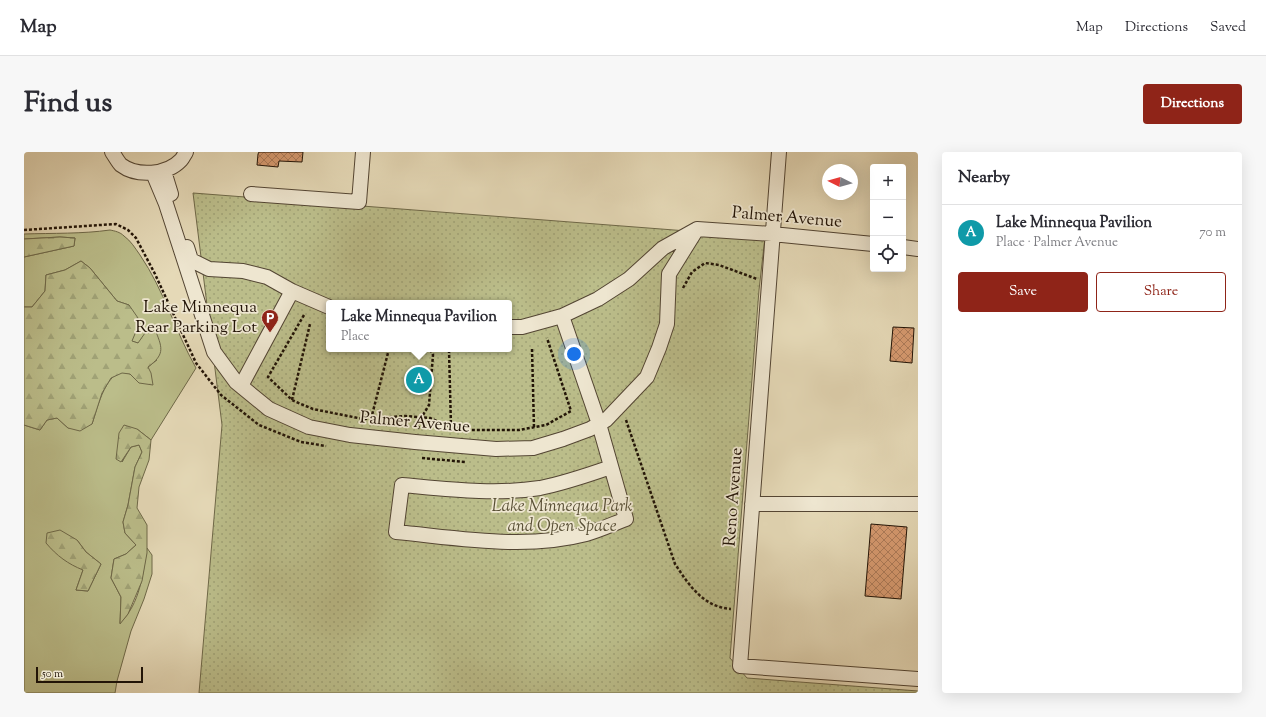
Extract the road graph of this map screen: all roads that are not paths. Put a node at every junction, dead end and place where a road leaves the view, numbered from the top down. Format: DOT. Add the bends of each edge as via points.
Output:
graph roads {
  1 [pos="112,152"];
  2 [pos="186,152"];
  3 [pos="363,152"];
  4 [pos="779,152"];
  5 [pos="159,172"];
  6 [pos="251,194"];
  7 [pos="697,229"];
  8 [pos="772,234"];
  9 [pos="870,244"];
  10 [pos="906,247"];
  11 [pos="918,249"];
  12 [pos="292,290"];
  13 [pos="326,306"];
  14 [pos="562,316"];
  15 [pos="512,328"];
  16 [pos="241,386"];
  17 [pos="599,424"];
  18 [pos="611,467"];
  19 [pos="752,504"];
  20 [pos="918,504"];
  21 [pos="918,679"];
  1 -- 5 [label="street" via="121,164 130,170"];
  2 -- 5 [label="street" via="180,161"];
  3 -- 6 [label="street" via="359,202"];
  4 -- 8 [label="street, Reno Avenue"];
  5 -- 12 [label="street" via="191,260 208,269 243,271 267,277"];
  5 -- 16 [label="street, Palmer Avenue" via="166,204 214,352"];
  7 -- 8 [label="street, Palmer Avenue"];
  7 -- 14 [label="street" via="663,248 629,279 598,299"];
  7 -- 17 [label="street, Palmer Avenue" via="669,274 667,324 647,377 606,420"];
  8 -- 9 [label="street, Palmer Avenue"];
  8 -- 19 [label="street, Reno Avenue"];
  10 -- 11 [label="street"];
  12 -- 13 [label="street"];
  12 -- 16 [label="street"];
  14 -- 15 [label="street"];
  14 -- 17 [label="street"];
  16 -- 17 [label="street, Palmer Avenue" via="269,409 309,427 350,435 415,442 496,449 533,448"];
  17 -- 18 [label="street"];
  18 -- 18 [label="street" via="626,519 587,534 548,541 502,542 396,532 402,485 512,490 563,483"];
  19 -- 20 [label="street"];
  19 -- 21 [label="street, Reno Avenue" via="740,666"];
}
